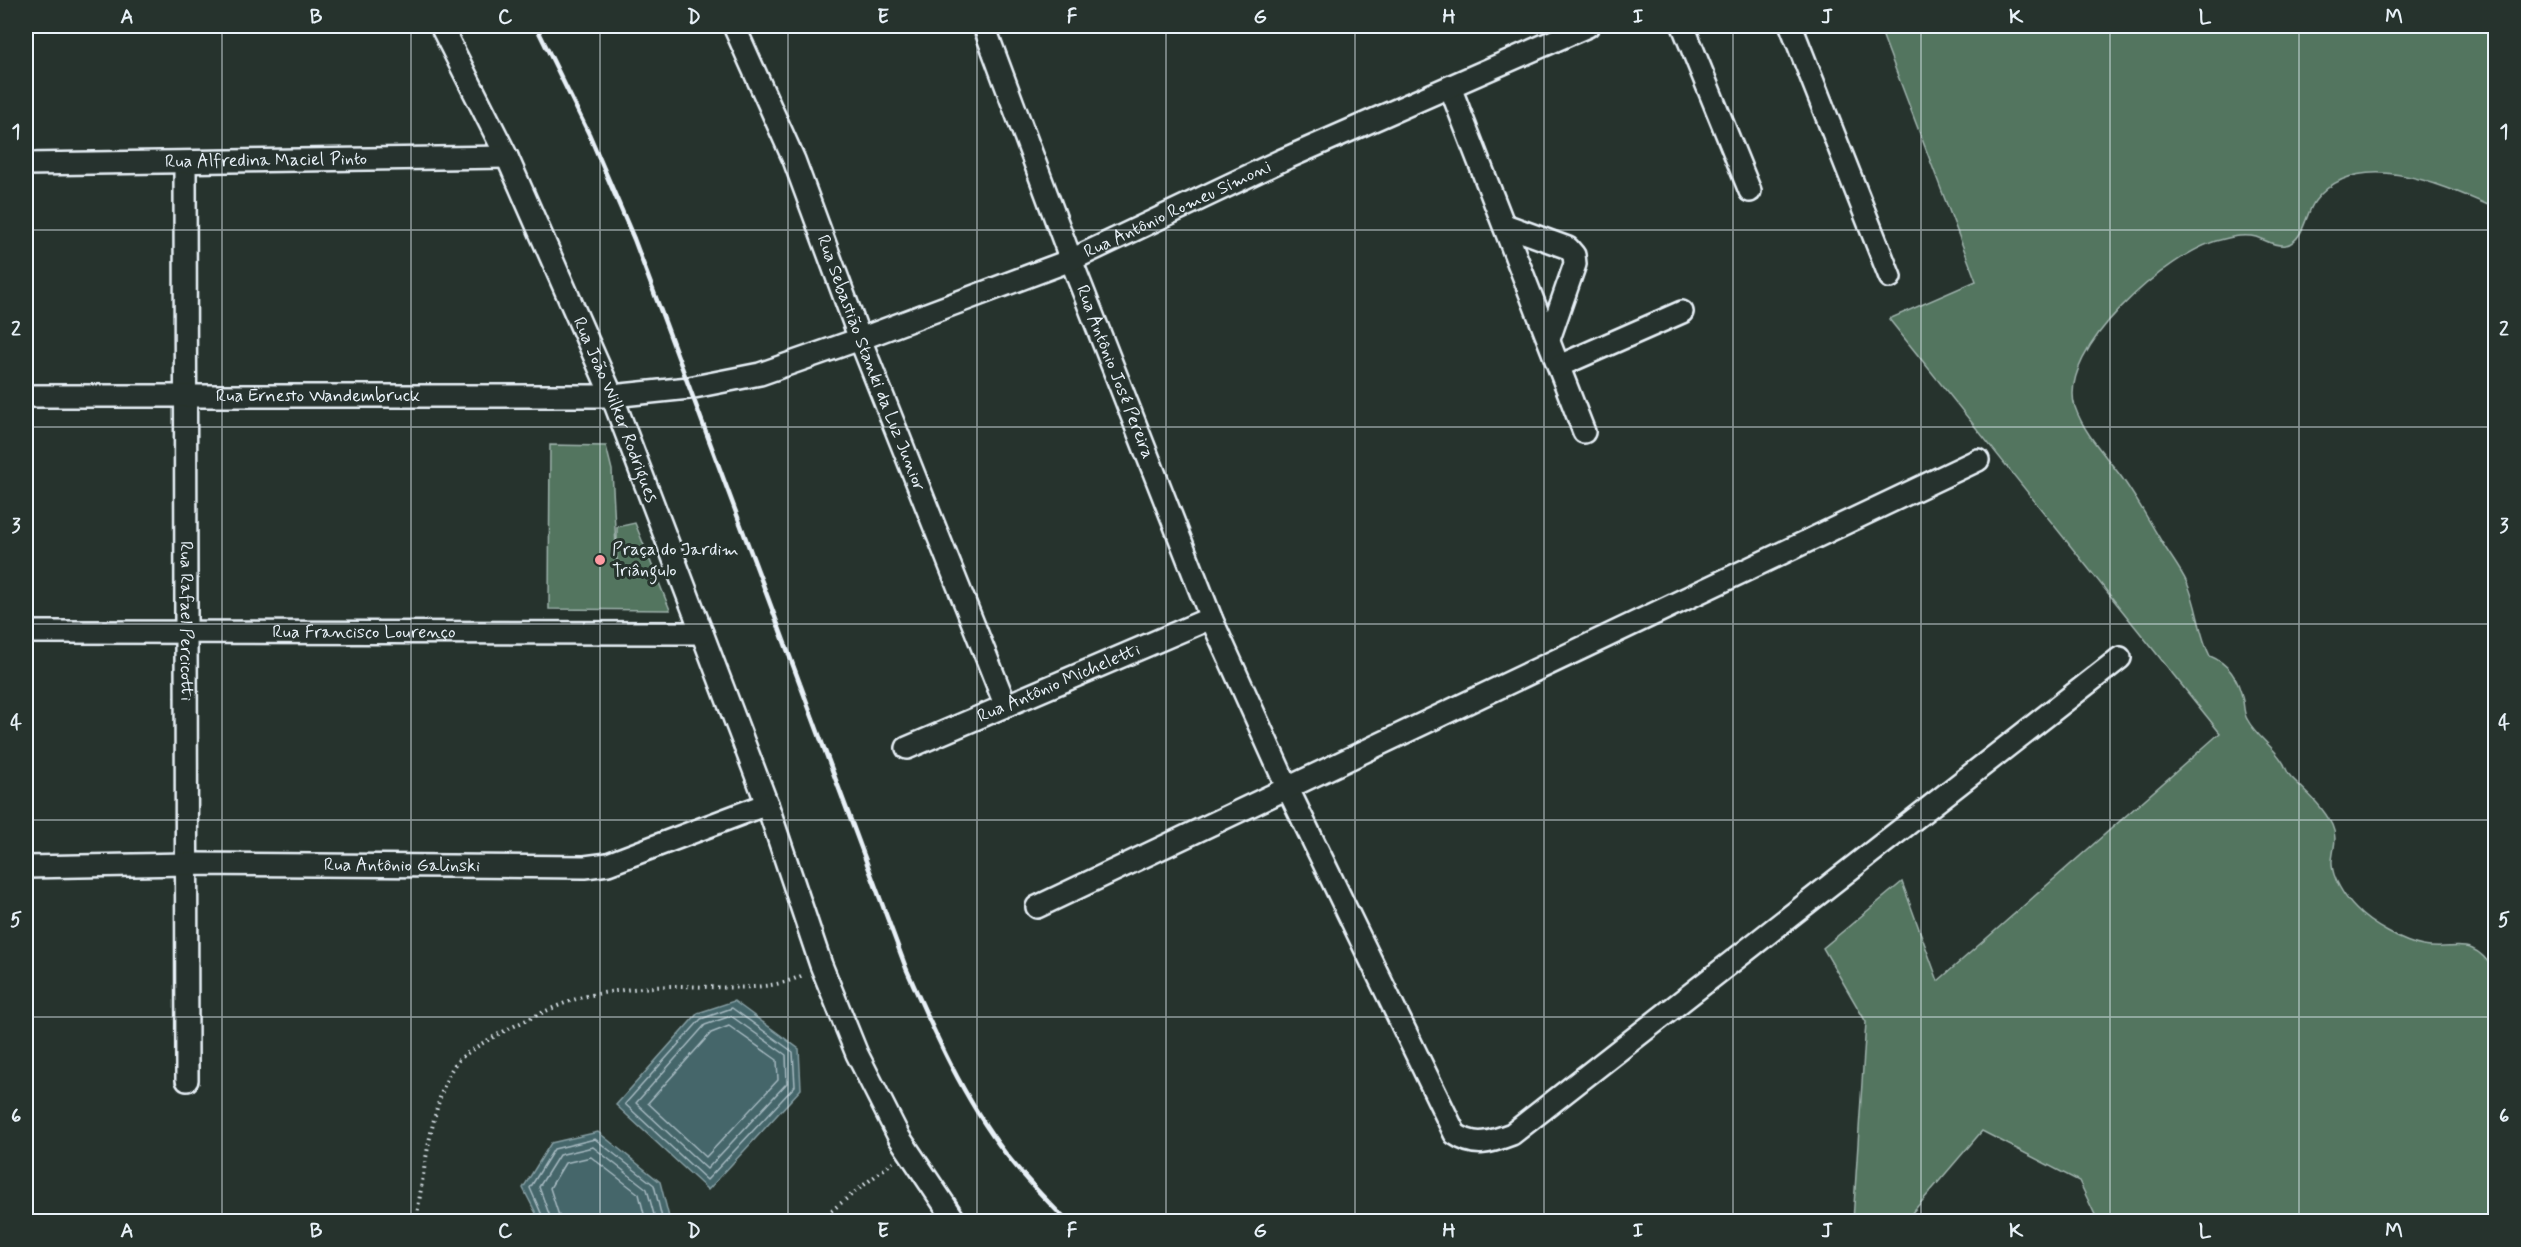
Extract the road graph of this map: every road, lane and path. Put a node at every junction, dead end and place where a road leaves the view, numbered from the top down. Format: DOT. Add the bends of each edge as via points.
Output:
graph roads {
  1 [pos="441,26"];
  2 [pos="734,26"];
  3 [pos="984,26"];
  4 [pos="1588,26"];
  5 [pos="1683,26"];
  6 [pos="1791,26"];
  7 [pos="1450,87"];
  8 [pos="507,157"];
  9 [pos="185,163"];
  10 [pos="26,164"];
  11 [pos="1750,192"];
  12 [pos="1505,225"];
  13 [pos="1071,260"];
  14 [pos="1890,277"];
  15 [pos="1682,312"];
  16 [pos="860,339"];
  17 [pos="1549,339"];
  18 [pos="1559,366"];
  19 [pos="760,374"];
  20 [pos="186,395"];
  21 [pos="26,396"];
  22 [pos="612,396"];
  23 [pos="1584,432"];
  24 [pos="1978,460"];
  25 [pos="1211,618"];
  26 [pos="26,632"];
  27 [pos="186,632"];
  28 [pos="702,633"];
  29 [pos="2120,658"];
  30 [pos="1005,704"];
  31 [pos="907,748"];
  32 [pos="1287,787"];
  33 [pos="767,804"];
  34 [pos="187,864"];
  35 [pos="26,867"];
  36 [pos="1037,907"];
  37 [pos="821,965"];
  38 [pos="187,1080"];
  39 [pos="908,1150"];
  40 [pos="416,1221"];
  41 [pos="817,1221"];
  42 [pos="956,1221"];
  1 -- 8 [label="street, Rua João Wilker Rodrigues"];
  2 -- 16 [label="street, Rua Sebastião Stanki da Luz Junior" via="795,160"];
  3 -- 13 [label="street, Rua Antônio José Pereira"];
  4 -- 7 [label="street, Rua Antônio Romeu Simoni"];
  5 -- 11 [label="street"];
  6 -- 14 [label="street"];
  7 -- 12 [label="street"];
  7 -- 13 [label="street, Rua Antônio Romeu Simoni" via="1280,161"];
  8 -- 9 [label="street, Rua Alfredina Maciel Pinto"];
  8 -- 22 [label="street, Rua João Wilker Rodrigues"];
  9 -- 10 [label="street, Rua Alfredina Maciel Pinto"];
  9 -- 20 [label="street, Rua Rafael Percicotti"];
  12 -- 17 [label="street"];
  12 -- 17 [label="street" via="1568,248 1574,255 1575,264"];
  13 -- 16 [label="street, Rua Antônio Romeu Simoni"];
  13 -- 25 [label="street, Rua Antônio José Pereira"];
  15 -- 18 [label="street"];
  16 -- 19 [label="street, Rua Antônio Romeu Simoni"];
  16 -- 30 [label="street, Rua Sebastião Stanki da Luz Junior"];
  17 -- 18 [label="street"];
  18 -- 23 [label="street"];
  19 -- 22 [label="street, Rua Ernesto Wandembruck" via="689,388"];
  20 -- 21 [label="street, Rua Ernesto Wandembruck"];
  20 -- 22 [label="street, Rua Ernesto Wandembruck"];
  20 -- 27 [label="street, Rua Rafael Percicotti"];
  22 -- 28 [label="street, Rua João Wilker Rodrigues"];
  24 -- 32 [label="street"];
  25 -- 30 [label="street, Rua Antônio Micheletti"];
  25 -- 32 [label="street, Rua Antônio José Pereira"];
  26 -- 27 [label="street, Rua Francisco Lourenço"];
  27 -- 28 [label="street, Rua Francisco Lourenço"];
  27 -- 34 [label="street, Rua Rafael Percicotti"];
  28 -- 33 [label="street, Rua João Wilker Rodrigues"];
  29 -- 32 [label="street, Rua Antônio José Pereira" via="1512,1134 1487,1143 1466,1142 1455,1134"];
  30 -- 31 [label="street, Rua Antônio Micheletti"];
  32 -- 36 [label="street"];
  33 -- 34 [label="street, Rua Antônio Galinski" via="608,864 585,867"];
  33 -- 37 [label="street, Rua João Wilker Rodrigues"];
  34 -- 35 [label="street, Rua Antônio Galinski"];
  34 -- 38 [label="street, Rua Rafael Percicotti"];
  37 -- 39 [label="street, Rua João Wilker Rodrigues" via="857,1054"];
  37 -- 40 [label="path" via="787,984 664,986 577,998 483,1042 456,1062 443,1089"];
  39 -- 41 [label="path"];
  39 -- 42 [label="street, Rua João Wilker Rodrigues"];
}
